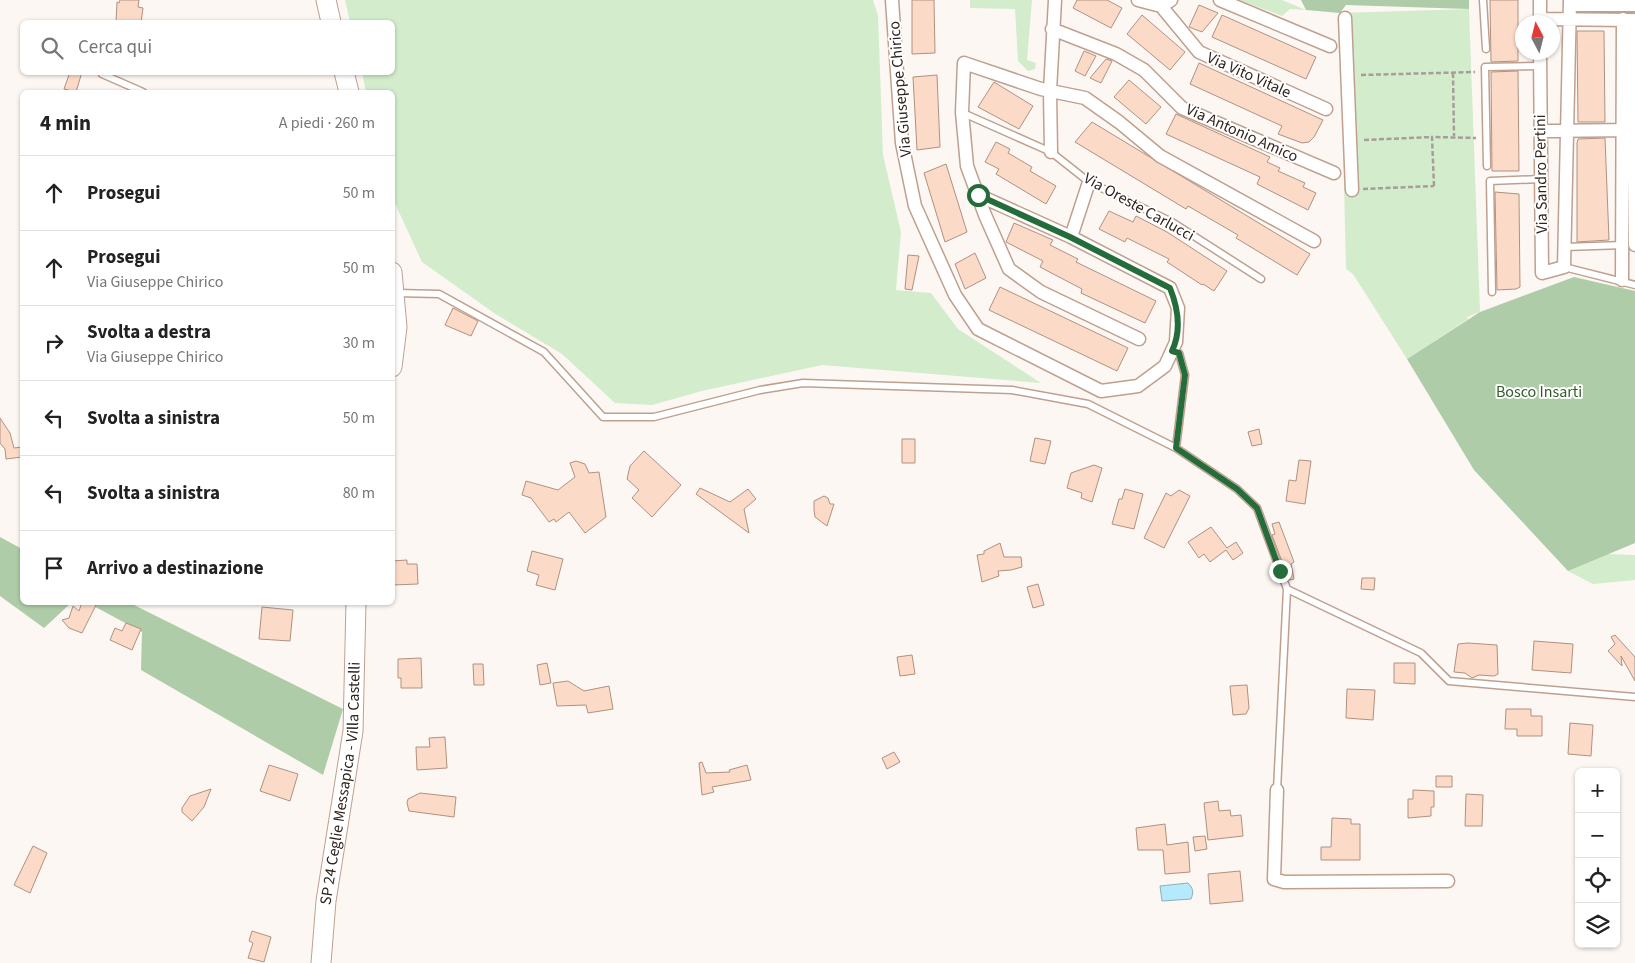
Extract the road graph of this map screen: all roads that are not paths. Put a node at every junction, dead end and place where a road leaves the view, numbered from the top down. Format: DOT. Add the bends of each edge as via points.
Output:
graph roads {
  1 [pos="326,0"];
  2 [pos="892,0"];
  3 [pos="1055,0"];
  4 [pos="1138,0"];
  5 [pos="1220,0"];
  6 [pos="1483,0"];
  7 [pos="1540,0"];
  8 [pos="1570,2"];
  9 [pos="1166,3"];
  10 [pos="1632,4"];
  11 [pos="1540,15"];
  12 [pos="1345,18"];
  13 [pos="1569,19"];
  14 [pos="331,20"];
  15 [pos="1560,20"];
  16 [pos="1630,20"];
  17 [pos="1052,30"];
  18 [pos="1330,46"];
  19 [pos="1486,49"];
  20 [pos="1540,60"];
  21 [pos="1540,66"];
  22 [pos="104,75"];
  23 [pos="345,75"];
  24 [pos="138,90"];
  25 [pos="348,90"];
  26 [pos="1050,91"];
  27 [pos="1326,109"];
  28 [pos="962,112"];
  29 [pos="1567,130"];
  30 [pos="1630,130"];
  31 [pos="1541,131"];
  32 [pos="1050,152"];
  33 [pos="1487,166"];
  34 [pos="1334,173"];
  35 [pos="1541,179"];
  36 [pos="1090,182"];
  37 [pos="1352,190"];
  38 [pos="978,195"];
  39 [pos="1070,237"];
  40 [pos="1314,241"];
  41 [pos="1629,245"];
  42 [pos="1565,247"];
  43 [pos="1564,268"];
  44 [pos="1262,279"];
  45 [pos="1622,280"];
  46 [pos="1635,285"];
  47 [pos="395,288"];
  48 [pos="1492,292"];
  49 [pos="396,293"];
  50 [pos="1139,339"];
  51 [pos="395,343"];
  52 [pos="1172,351"];
  53 [pos="1176,448"];
  54 [pos="1287,589"];
  55 [pos="356,605"];
  56 [pos="1635,697"];
  57 [pos="1277,790"];
  58 [pos="1448,881"];
  59 [pos="321,963"];
  1 -- 14 [label="main road"];
  2 -- 52 [label="street, Via Giuseppe Chirico" via="902,143 915,206 955,296 978,329 1101,391 1138,386 1165,366"];
  3 -- 17 [label="street"];
  4 -- 9 [label="street"];
  5 -- 18 [label="street"];
  6 -- 19 [label="lane"];
  7 -- 11 [label="street"];
  8 -- 10 [label="street"];
  8 -- 13 [label="street"];
  9 -- 27 [label="street, Via Vito Vitale" via="1199,52"];
  10 -- 16 [label="lane"];
  12 -- 37 [label="street"];
  13 -- 15 [label="street"];
  13 -- 16 [label="street"];
  13 -- 29 [label="street"];
  16 -- 30 [label="street"];
  17 -- 26 [label="street"];
  17 -- 34 [label="street, Via Antonio Amico" via="1116,54 1144,70 1182,108"];
  20 -- 21 [label="street, Via Sandro Pertini"];
  21 -- 31 [label="street, Via Sandro Pertini"];
  21 -- 33 [label="lane" via="1485,68"];
  22 -- 24 [label="lane"];
  23 -- 25 [label="main road"];
  26 -- 28 [label="street" via="964,64"];
  26 -- 32 [label="street"];
  26 -- 40 [label="street" via="1085,98 1160,156"];
  28 -- 32 [label="lane, Via Oreste Carlucci"];
  28 -- 38 [label="street" via="967,166"];
  29 -- 30 [label="street"];
  29 -- 31 [label="street"];
  29 -- 42 [label="street"];
  30 -- 41 [label="street"];
  31 -- 35 [label="street, Via Sandro Pertini"];
  32 -- 36 [label="lane, Via Oreste Carlucci"];
  35 -- 43 [label="street, Via Sandro Pertini" via="1542,272"];
  35 -- 48 [label="lane" via="1490,181"];
  36 -- 39 [label="street"];
  36 -- 44 [label="lane, Via Oreste Carlucci" via="1172,222"];
  38 -- 39 [label="street, Via Giuseppe Chirico"];
  38 -- 50 [label="street" via="1009,269 1041,292"];
  39 -- 52 [label="street, Via Giuseppe Chirico" via="1170,288 1178,308 1176,342"];
  41 -- 42 [label="lane"];
  41 -- 45 [label="street"];
  42 -- 43 [label="street"];
  43 -- 45 [label="lane"];
  45 -- 46 [label="lane"];
  47 -- 49 [label="main road"];
  49 -- 51 [label="main road"];
  49 -- 53 [label="lane" via="439,294 544,352 603,417 654,417 760,390 803,383 1012,390 1088,404"];
  52 -- 53 [label="lane" via="1179,353 1185,375"];
  53 -- 54 [label="lane" via="1237,489 1257,508"];
  54 -- 56 [label="lane" via="1421,654 1449,682"];
  54 -- 57 [label="lane"];
  55 -- 59 [label="main road, SP 24 Ceglie Messapica - Villa Castelli" via="352,731 326,901"];
  57 -- 58 [label="street" via="1274,879 1284,882"];
}
